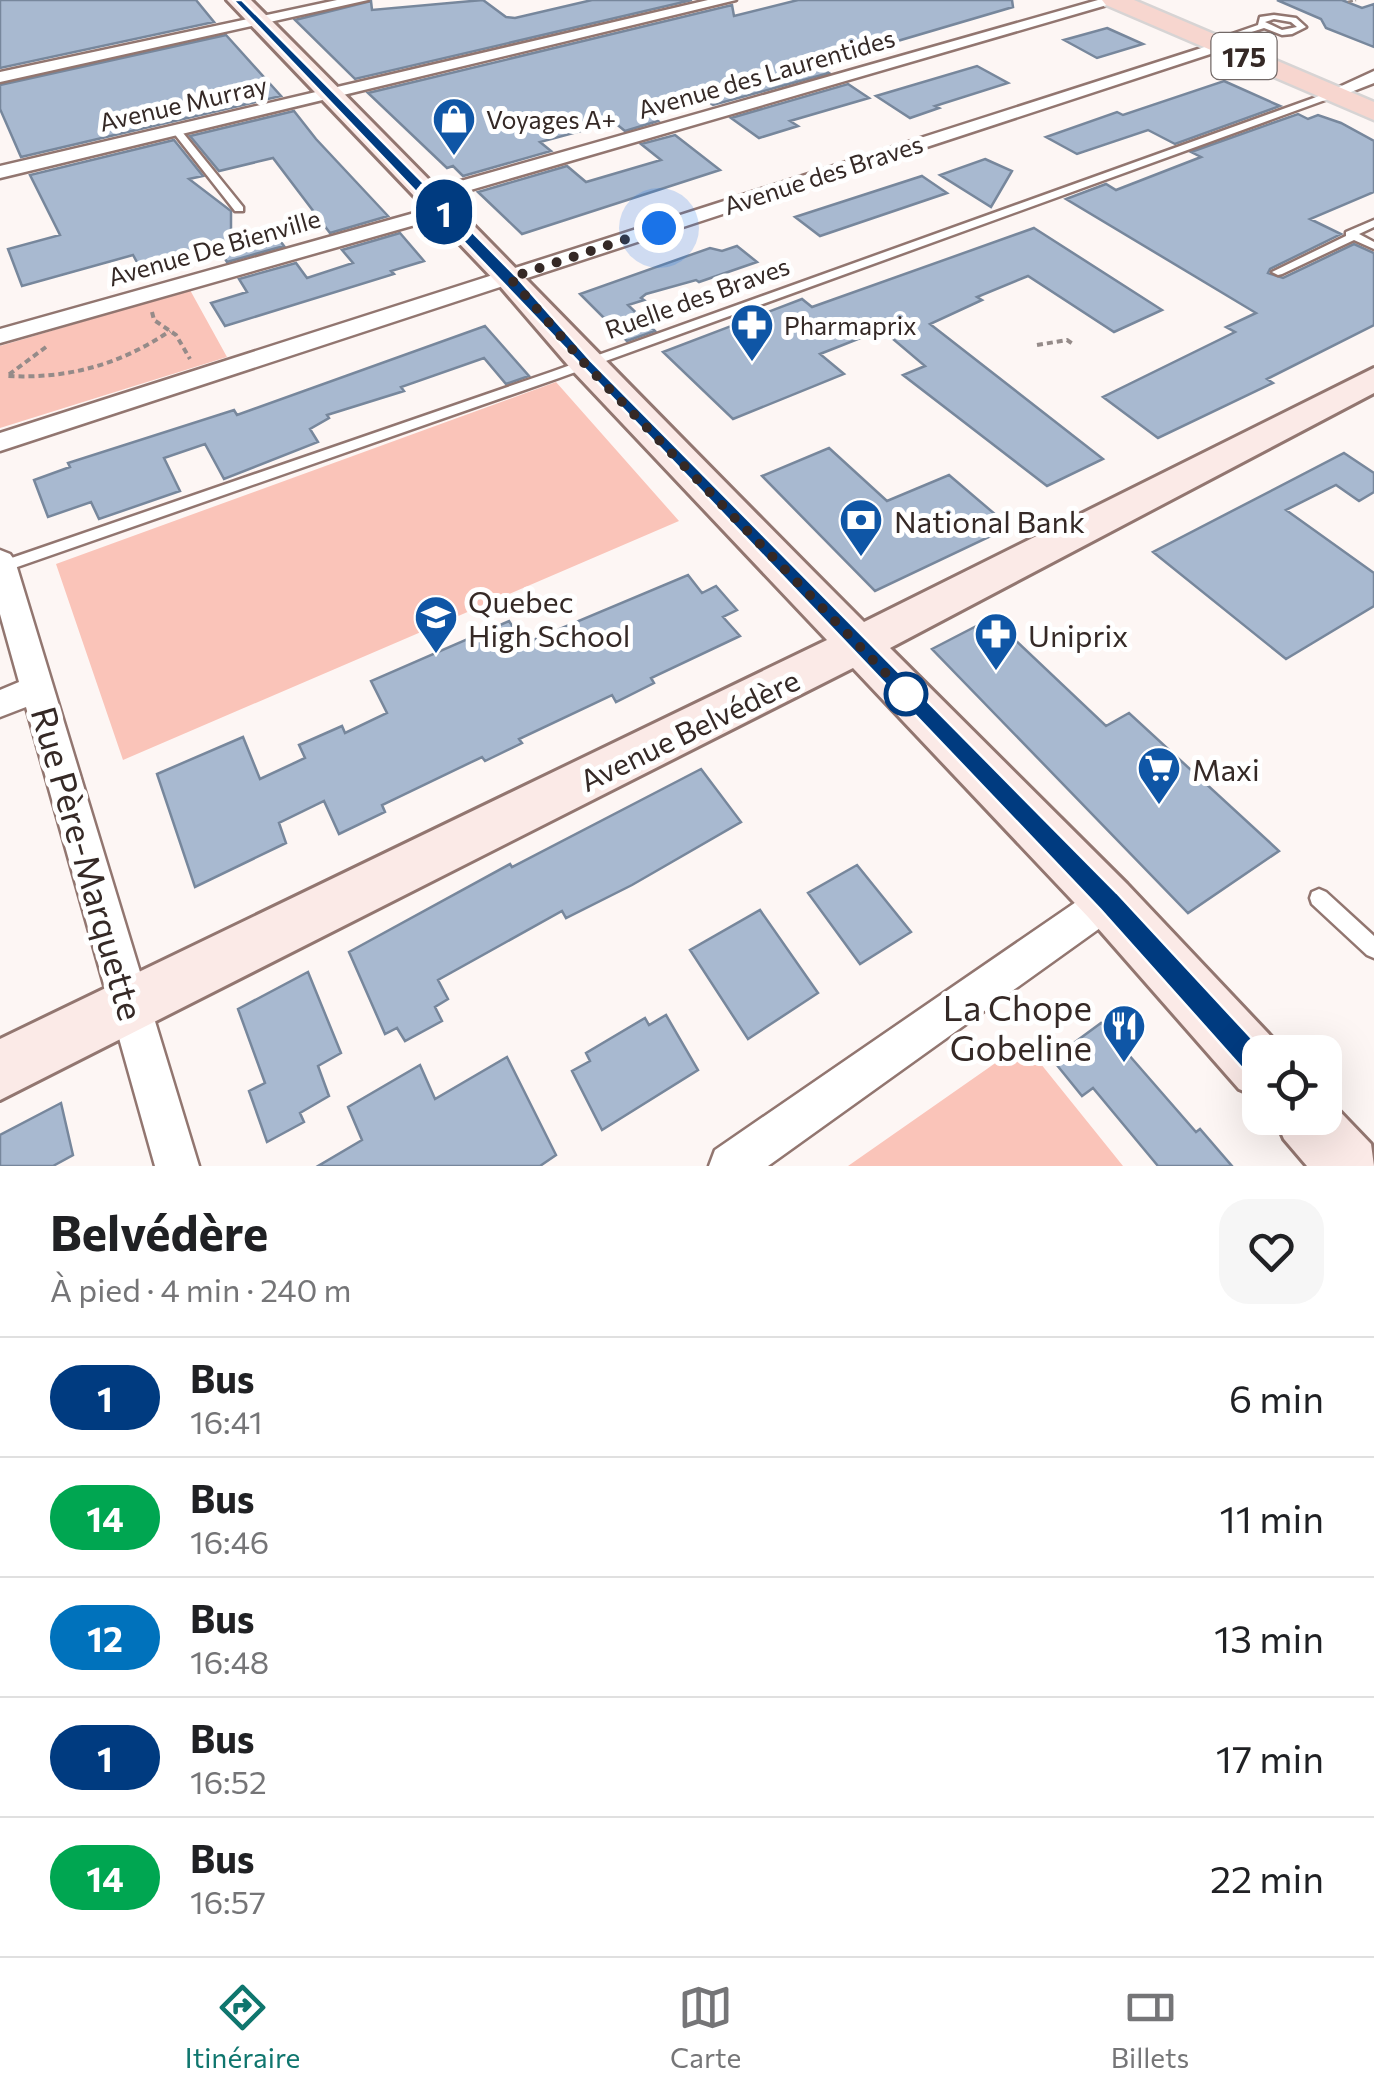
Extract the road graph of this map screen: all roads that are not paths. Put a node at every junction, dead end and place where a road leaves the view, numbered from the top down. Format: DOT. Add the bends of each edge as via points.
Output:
graph roads {
  1 [pos="238,0"];
  2 [pos="360,0"];
  3 [pos="728,0"];
  4 [pos="1115,0"];
  5 [pos="1157,0"];
  6 [pos="259,22"];
  7 [pos="1274,30"];
  8 [pos="1242,37"];
  9 [pos="0,77"];
  10 [pos="1365,92"];
  11 [pos="326,94"];
  12 [pos="176,130"];
  13 [pos="0,172"];
  14 [pos="436,203"];
  15 [pos="239,209"];
  16 [pos="1374,223"];
  17 [pos="1355,236"];
  18 [pos="1374,246"];
  19 [pos="1278,272"];
  20 [pos="510,278"];
  21 [pos="0,336"];
  22 [pos="585,364"];
  23 [pos="1374,379"];
  24 [pos="0,442"];
  25 [pos="0,565"];
  26 [pos="858,645"];
  27 [pos="40,688"];
  28 [pos="0,704"];
  29 [pos="1320,898"];
  30 [pos="1108,901"];
  31 [pos="1374,949"];
  32 [pos="128,1004"];
  33 [pos="1242,1048"];
  34 [pos="0,1070"];
  35 [pos="1321,1135"];
  36 [pos="177,1166"];
  37 [pos="731,1166"];
  38 [pos="1350,1166"];
  1 -- 6 [label="main road"];
  2 -- 6 [label="street"];
  3 -- 11 [label="street, Avenue Murray"];
  4 -- 8 [label="main road, 175"];
  4 -- 14 [label="street, Avenue des Laurentides"];
  5 -- 8 [label="main road, 175"];
  6 -- 9 [label="street"];
  6 -- 11 [label="main road"];
  7 -- 8 [label="lane"];
  7 -- 8 [label="lane"];
  7 -- 8 [label="lane" via="1302,27 1274,16"];
  8 -- 10 [label="main road, 175"];
  8 -- 20 [label="street, Avenue des Braves"];
  10 -- 22 [label="lane, Ruelle des Braves" via="1183,148"];
  11 -- 12 [label="street, Avenue Murray"];
  11 -- 14 [label="main road"];
  12 -- 13 [label="street, Avenue Murray"];
  12 -- 15 [label="lane"];
  14 -- 20 [label="main road"];
  14 -- 21 [label="street, Avenue De Bienville"];
  16 -- 17 [label="lane" via="1350,234"];
  17 -- 18 [label="lane"];
  17 -- 19 [label="lane"];
  20 -- 22 [label="main road"];
  20 -- 24 [label="street, Avenue des Braves"];
  22 -- 25 [label="lane, Ruelle des Braves"];
  22 -- 26 [label="main road"];
  23 -- 26 [label="main road, Avenue Belvédère"];
  25 -- 27 [label="street, Rue Père-Marquette"];
  26 -- 30 [label="main road"];
  26 -- 32 [label="main road, Avenue Belvédère"];
  27 -- 28 [label="street"];
  27 -- 32 [label="street, Rue Père-Marquette"];
  29 -- 31 [label="lane"];
  30 -- 33 [label="main road"];
  30 -- 37 [label="street"];
  32 -- 34 [label="main road, Avenue Belvédère"];
  32 -- 36 [label="street, Rue Père-Marquette"];
  35 -- 38 [label="main road"];
}
